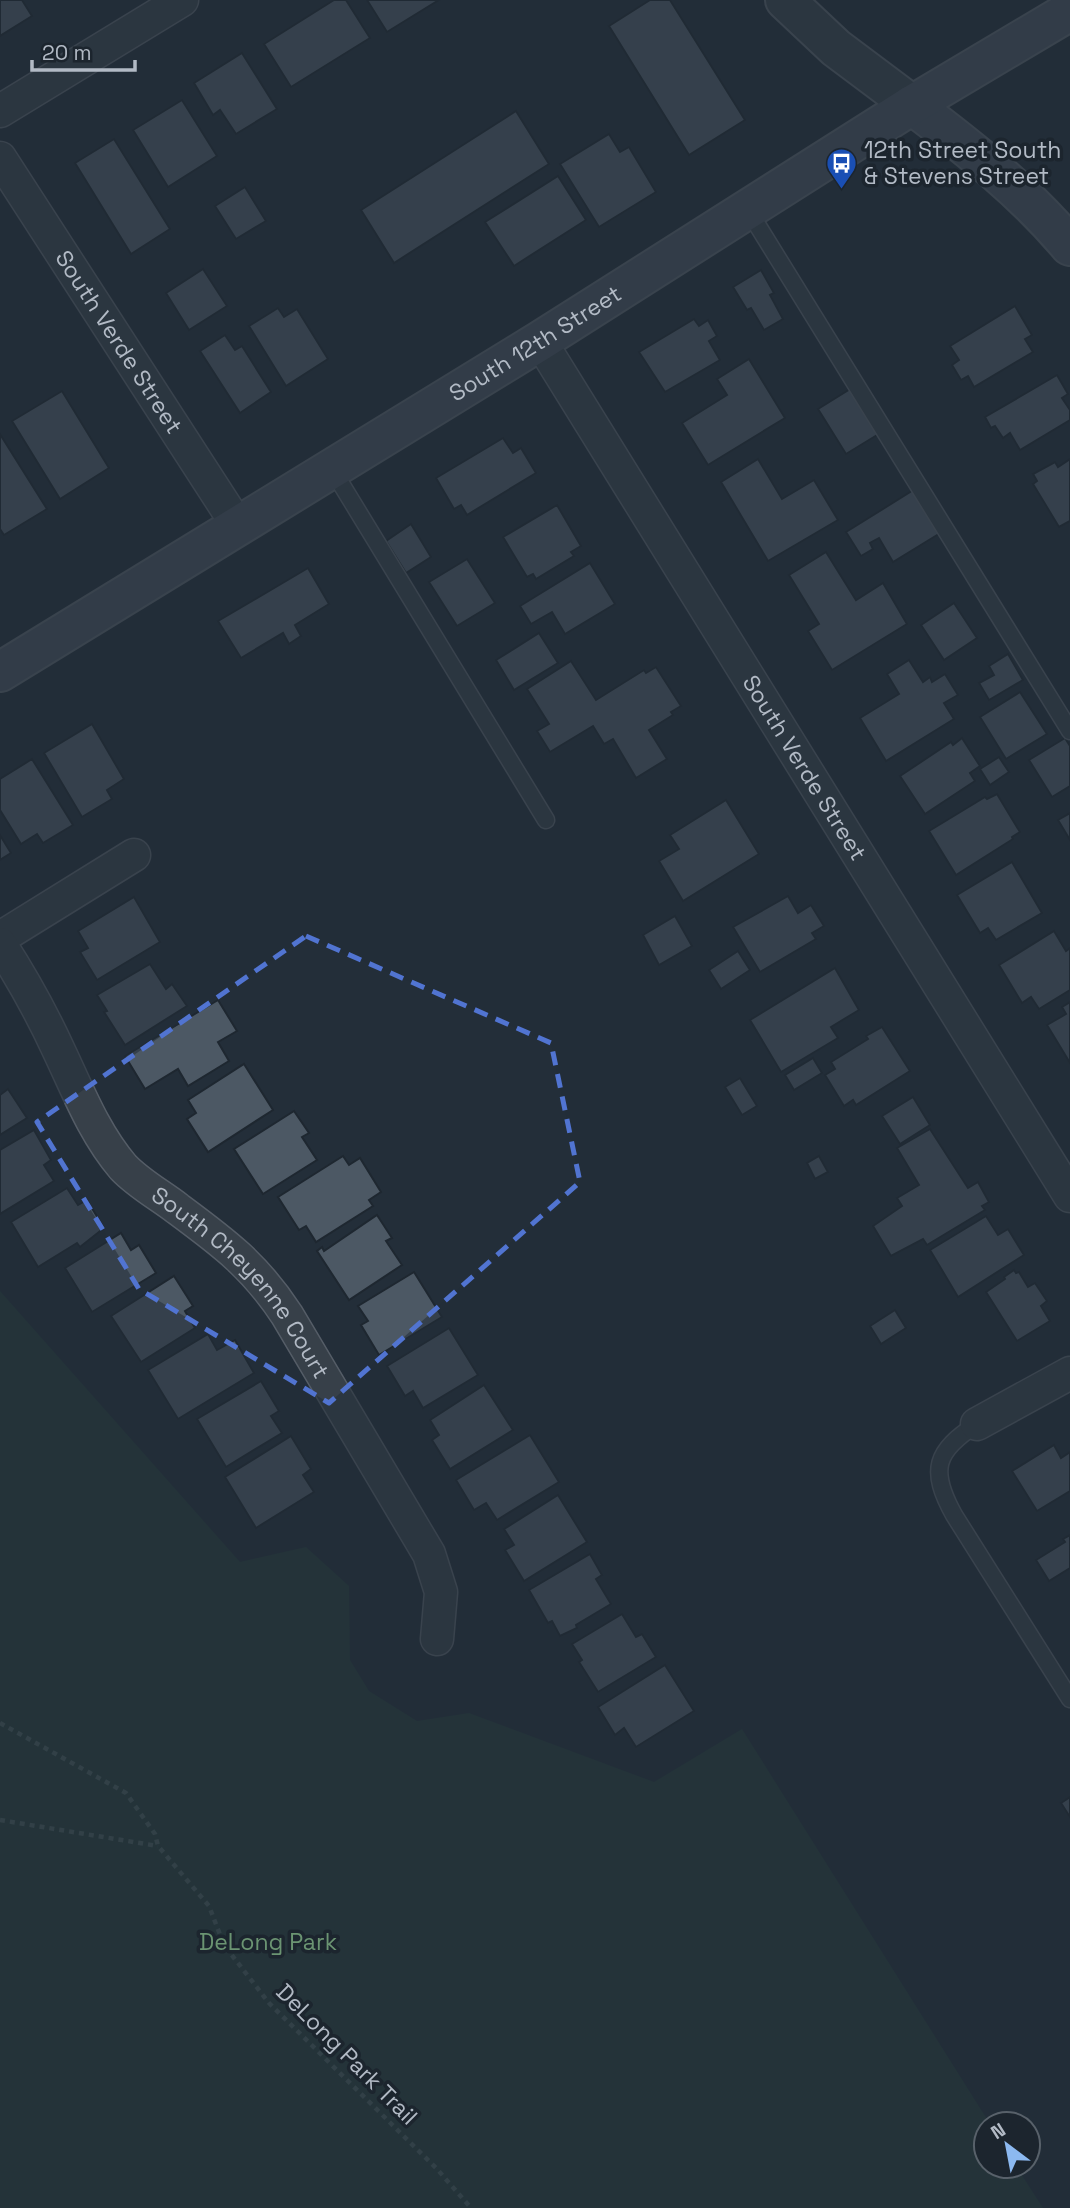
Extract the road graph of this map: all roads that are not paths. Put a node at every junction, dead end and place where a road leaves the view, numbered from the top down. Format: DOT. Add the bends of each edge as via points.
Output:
graph roads {
  1 [pos="182,0"];
  2 [pos="785,0"];
  3 [pos="1070,11"];
  4 [pos="912,105"];
  5 [pos="0,111"];
  6 [pos="0,158"];
  7 [pos="748,209"];
  8 [pos="1070,246"];
  9 [pos="540,341"];
  10 [pos="332,469"];
  11 [pos="238,526"];
  12 [pos="0,672"];
  13 [pos="1070,730"];
  14 [pos="546,820"];
  15 [pos="134,855"];
  16 [pos="0,938"];
  17 [pos="0,944"];
  18 [pos="1070,1196"];
  19 [pos="1070,1373"];
  20 [pos="977,1424"];
  21 [pos="437,1639"];
  22 [pos="1070,1699"];
  1 -- 5 [label="street"];
  2 -- 4 [label="street" via="836,48"];
  3 -- 4 [label="main road, South 12th Street"];
  4 -- 7 [label="main road, South 12th Street"];
  4 -- 8 [label="main road" via="989,164"];
  6 -- 11 [label="street, South Verde Street"];
  7 -- 9 [label="main road, South 12th Street"];
  7 -- 13 [label="lane"];
  9 -- 10 [label="main road, South 12th Street"];
  9 -- 18 [label="street, South Verde Street"];
  10 -- 11 [label="main road, South 12th Street"];
  10 -- 14 [label="lane"];
  11 -- 12 [label="main road, South 12th Street"];
  15 -- 16 [label="street"];
  17 -- 21 [label="street, South Cheyenne Court" via="33,999 83,1104 124,1167 240,1257 287,1315 429,1554 441,1592"];
  19 -- 20 [label="street"];
  20 -- 22 [label="lane" via="955,1438 944,1452 942,1490"];
}
